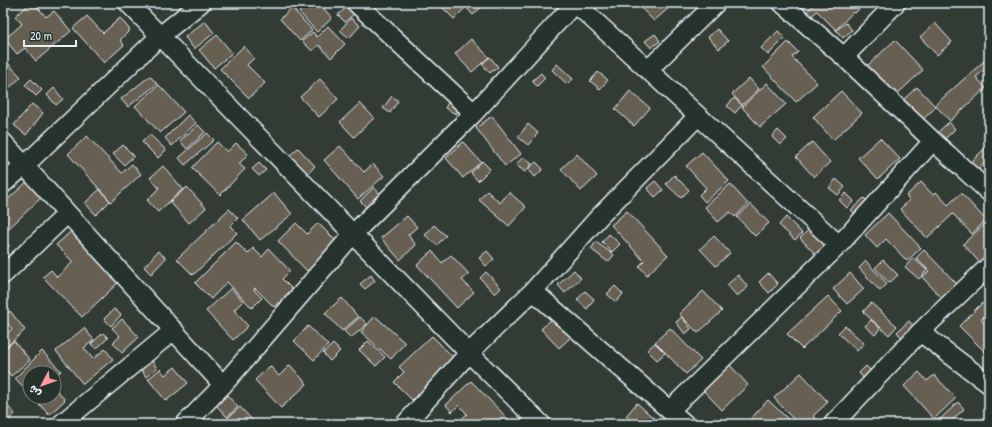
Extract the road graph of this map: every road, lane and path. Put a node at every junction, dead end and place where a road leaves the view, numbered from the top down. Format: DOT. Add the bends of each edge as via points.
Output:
graph roads {
  1 [pos="128,3"];
  2 [pos="201,3"];
  3 [pos="356,3"];
  4 [pos="575,3"];
  5 [pos="716,3"];
  6 [pos="782,3"];
  7 [pos="896,3"];
  8 [pos="160,36"];
  9 [pos="844,57"];
  10 [pos="648,70"];
  11 [pos="474,113"];
  12 [pos="698,116"];
  13 [pos="933,141"];
  14 [pos="3,142"];
  15 [pos="24,166"];
  16 [pos="3,184"];
  17 [pos="989,192"];
  18 [pos="67,214"];
  19 [pos="353,234"];
  20 [pos="839,245"];
  21 [pos="989,266"];
  22 [pos="3,275"];
  23 [pos="533,291"];
  24 [pos="174,330"];
  25 [pos="920,332"];
  26 [pos="469,353"];
  27 [pos="989,384"];
  28 [pos="223,385"];
  29 [pos="670,410"];
  30 [pos="61,424"];
  31 [pos="185,424"];
  32 [pos="405,424"];
  33 [pos="541,424"];
  34 [pos="686,424"];
  35 [pos="833,424"];
  1 -- 8 [label="street"];
  2 -- 8 [label="street"];
  3 -- 11 [label="street"];
  4 -- 10 [label="street"];
  4 -- 11 [label="street"];
  5 -- 10 [label="street"];
  6 -- 9 [label="street"];
  7 -- 9 [label="street"];
  8 -- 15 [label="street"];
  8 -- 19 [label="street"];
  9 -- 13 [label="street"];
  10 -- 12 [label="street"];
  11 -- 19 [label="street"];
  12 -- 20 [label="street"];
  12 -- 23 [label="street" via="599,218"];
  13 -- 17 [label="street"];
  13 -- 20 [label="street"];
  14 -- 15 [label="street"];
  15 -- 16 [label="street"];
  15 -- 18 [label="street"];
  18 -- 22 [label="street"];
  18 -- 24 [label="street"];
  19 -- 26 [label="street"];
  19 -- 28 [label="street"];
  20 -- 29 [label="street"];
  21 -- 25 [label="street"];
  23 -- 26 [label="street"];
  23 -- 29 [label="street"];
  24 -- 28 [label="street"];
  24 -- 30 [label="street"];
  25 -- 27 [label="street"];
  25 -- 35 [label="street"];
  26 -- 32 [label="street"];
  26 -- 33 [label="street"];
  28 -- 31 [label="street"];
  29 -- 34 [label="street"];
}
